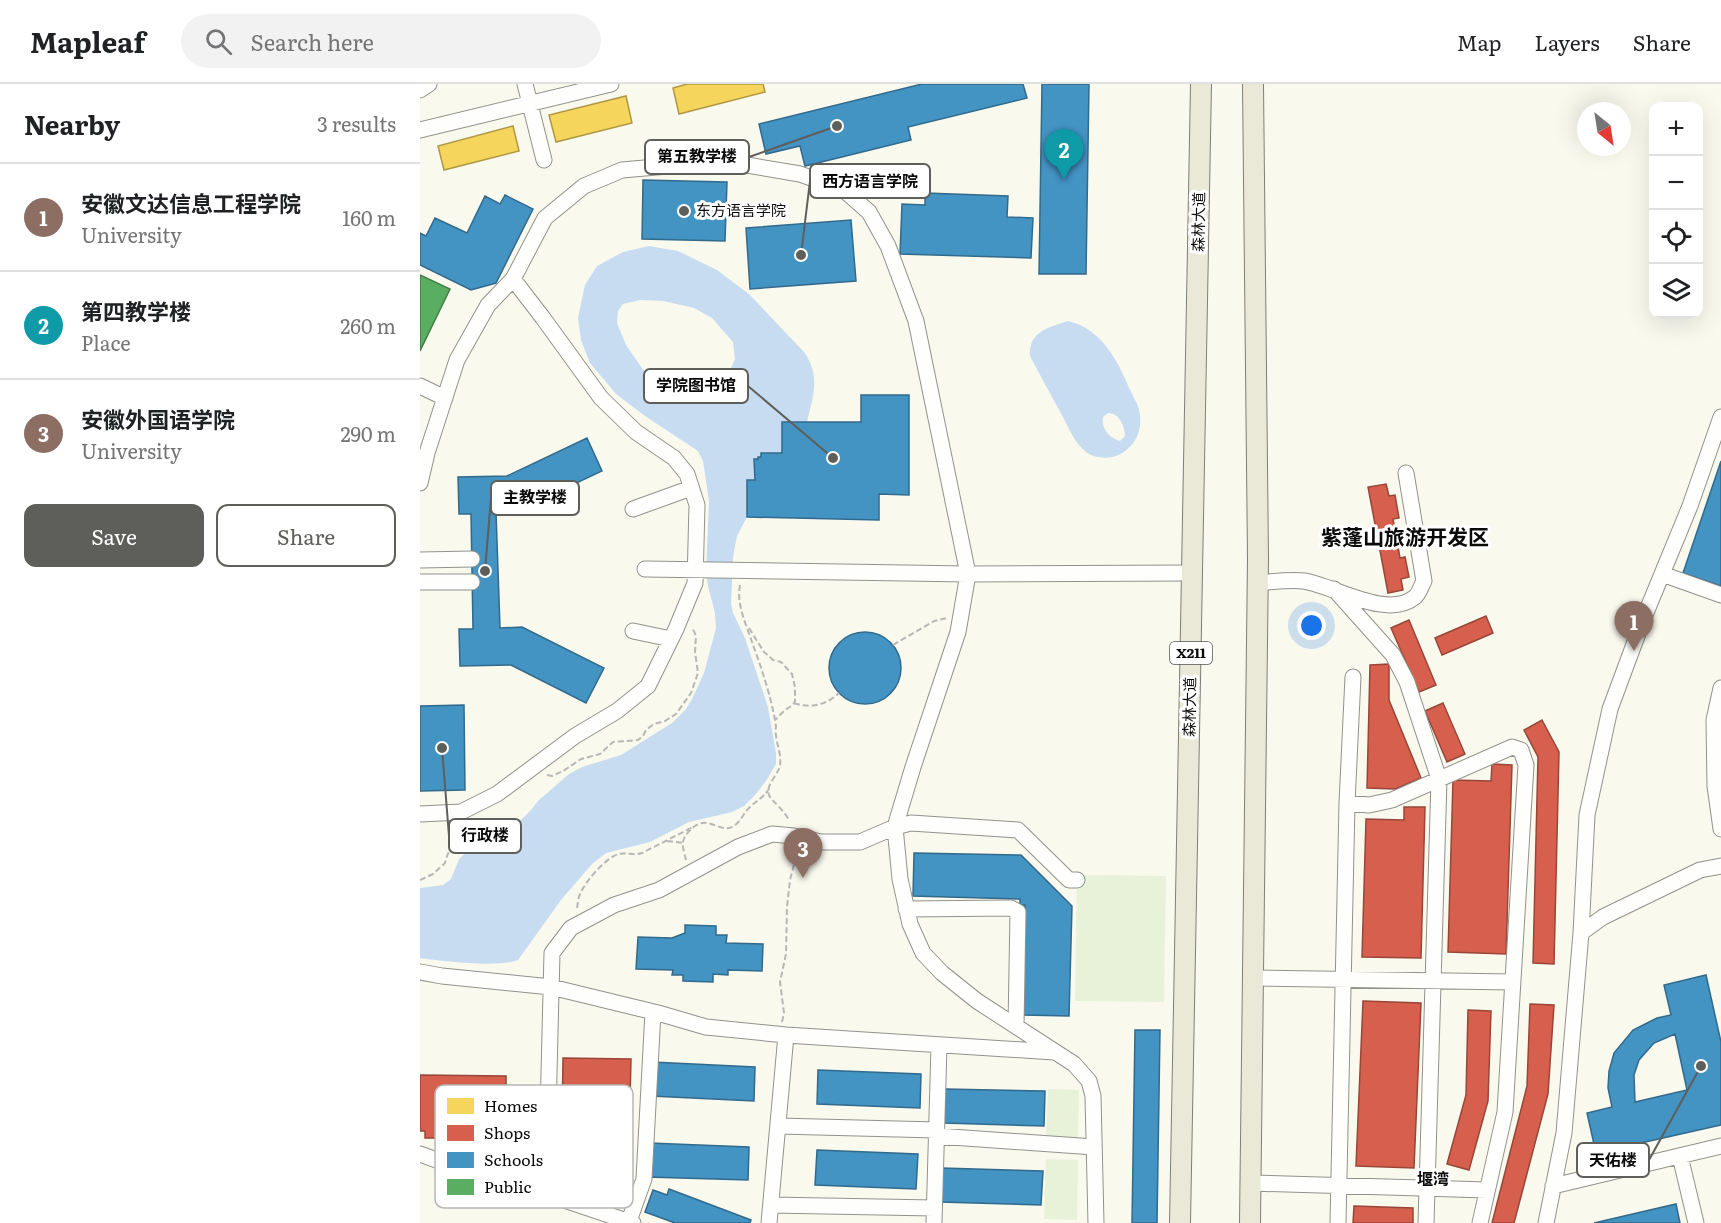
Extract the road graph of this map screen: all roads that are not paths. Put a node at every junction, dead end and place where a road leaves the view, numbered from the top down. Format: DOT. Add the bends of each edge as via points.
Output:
graph roads {
  1 [pos="429,84"];
  2 [pos="525,84"];
  3 [pos="611,84"];
  4 [pos="1201,84"];
  5 [pos="1253,84"];
  6 [pos="420,90"];
  7 [pos="530,104"];
  8 [pos="420,130"];
  9 [pos="544,160"];
  10 [pos="513,279"];
  11 [pos="420,386"];
  12 [pos="445,398"];
  13 [pos="1721,417"];
  14 [pos="1406,473"];
  15 [pos="420,483"];
  16 [pos="691,488"];
  17 [pos="633,509"];
  18 [pos="472,559"];
  19 [pos="420,560"];
  20 [pos="645,569"];
  21 [pos="698,569"];
  22 [pos="1192,573"];
  23 [pos="968,574"];
  24 [pos="1662,574"];
  25 [pos="420,582"];
  26 [pos="472,582"];
  27 [pos="1257,583"];
  28 [pos="1334,589"];
  29 [pos="1721,595"];
  30 [pos="633,631"];
  31 [pos="671,639"];
  32 [pos="1353,677"];
  33 [pos="1721,688"];
  34 [pos="1439,779"];
  35 [pos="1347,803"];
  36 [pos="420,814"];
  37 [pos="895,827"];
  38 [pos="1721,829"];
  39 [pos="1721,866"];
  40 [pos="1077,880"];
  41 [pos="906,909"];
  42 [pos="1581,933"];
  43 [pos="420,972"];
  44 [pos="1253,978"];
  45 [pos="1344,980"];
  46 [pos="1433,982"];
  47 [pos="1513,982"];
  48 [pos="551,987"];
  49 [pos="653,1012"];
  50 [pos="1016,1026"];
  51 [pos="782,1034"];
  52 [pos="939,1045"];
  53 [pos="1057,1053"];
  54 [pos="549,1085"];
  55 [pos="778,1126"];
  56 [pos="937,1133"];
  57 [pos="1721,1146"];
  58 [pos="1094,1147"];
  59 [pos="420,1154"];
  60 [pos="1680,1156"];
  61 [pos="435,1160"];
  62 [pos="1251,1183"];
  63 [pos="1339,1185"];
  64 [pos="1554,1186"];
  65 [pos="1427,1187"];
  66 [pos="1487,1190"];
  67 [pos="771,1205"];
  68 [pos="588,1208"];
  69 [pos="934,1216"];
  70 [pos="631,1222"];
  71 [pos="769,1223"];
  72 [pos="1096,1223"];
  73 [pos="1180,1223"];
  74 [pos="1250,1223"];
  75 [pos="1338,1223"];
  76 [pos="1426,1223"];
  77 [pos="1480,1223"];
  78 [pos="1546,1223"];
  79 [pos="1696,1223"];
  1 -- 6 [label="street"];
  2 -- 7 [label="street"];
  3 -- 7 [label="street"];
  4 -- 22 [label="main road, 森林大道 / X211"];
  5 -- 27 [label="main road"];
  7 -- 8 [label="street"];
  7 -- 9 [label="street"];
  10 -- 12 [label="street" via="488,305 457,360"];
  10 -- 16 [label="street" via="601,398 636,432 674,458 687,474"];
  10 -- 23 [label="street" via="545,218 584,186 622,170 747,165 800,174 844,190 869,212 888,246 916,321"];
  11 -- 12 [label="street"];
  12 -- 15 [label="street"];
  13 -- 24 [label="street"];
  14 -- 28 [label="street" via="1424,581 1417,596 1402,604 1374,604"];
  16 -- 17 [label="street"];
  16 -- 21 [label="street" via="697,505"];
  18 -- 19 [label="street"];
  20 -- 21 [label="street"];
  21 -- 23 [label="street"];
  21 -- 31 [label="street"];
  22 -- 23 [label="street"];
  22 -- 73 [label="main road, 森林大道 / X211"];
  23 -- 37 [label="street" via="958,632"];
  24 -- 29 [label="street"];
  24 -- 42 [label="street" via="1610,709 1587,815"];
  25 -- 26 [label="street"];
  27 -- 28 [label="street" via="1303,580"];
  27 -- 44 [label="main road"];
  28 -- 34 [label="street" via="1393,655 1407,682"];
  30 -- 31 [label="street"];
  31 -- 36 [label="street" via="648,686 617,711 575,736 497,794 461,812"];
  32 -- 35 [label="street"];
  33 -- 38 [label="street" via="1714,720 1714,786"];
  34 -- 35 [label="street" via="1392,800 1369,805"];
  34 -- 46 [label="street"];
  34 -- 47 [label="street" via="1512,747 1521,750 1524,757"];
  35 -- 45 [label="street"];
  37 -- 40 [label="street" via="911,823 1018,830 1069,880"];
  37 -- 41 [label="street"];
  37 -- 48 [label="street" via="860,842 821,842 772,834 738,847 658,890 614,905 571,928 552,953"];
  39 -- 42 [label="street" via="1700,870"];
  41 -- 50 [label="street" via="923,953 977,1001"];
  41 -- 50 [label="street" via="1011,908 1018,912"];
  42 -- 64 [label="street" via="1563,1133"];
  43 -- 48 [label="street"];
  44 -- 45 [label="street"];
  44 -- 62 [label="main road"];
  45 -- 46 [label="street"];
  45 -- 63 [label="street"];
  46 -- 47 [label="street"];
  46 -- 65 [label="street"];
  47 -- 66 [label="street" via="1505,1112"];
  48 -- 49 [label="street"];
  48 -- 54 [label="street"];
  49 -- 51 [label="street" via="706,1027"];
  49 -- 70 [label="street" via="644,1179"];
  50 -- 53 [label="street"];
  51 -- 52 [label="street"];
  51 -- 55 [label="street"];
  52 -- 53 [label="street"];
  52 -- 56 [label="street"];
  53 -- 58 [label="street" via="1089,1081"];
  55 -- 56 [label="street"];
  55 -- 67 [label="street"];
  56 -- 58 [label="street"];
  56 -- 69 [label="street"];
  57 -- 60 [label="street"];
  58 -- 72 [label="street"];
  59 -- 61 [label="street"];
  60 -- 64 [label="street"];
  60 -- 79 [label="street"];
  62 -- 63 [label="street"];
  62 -- 74 [label="main road"];
  63 -- 65 [label="street"];
  63 -- 75 [label="street"];
  64 -- 78 [label="street"];
  65 -- 66 [label="street"];
  65 -- 76 [label="street"];
  66 -- 77 [label="street"];
  67 -- 69 [label="street"];
  67 -- 71 [label="street"];
  68 -- 70 [label="street"];
}
